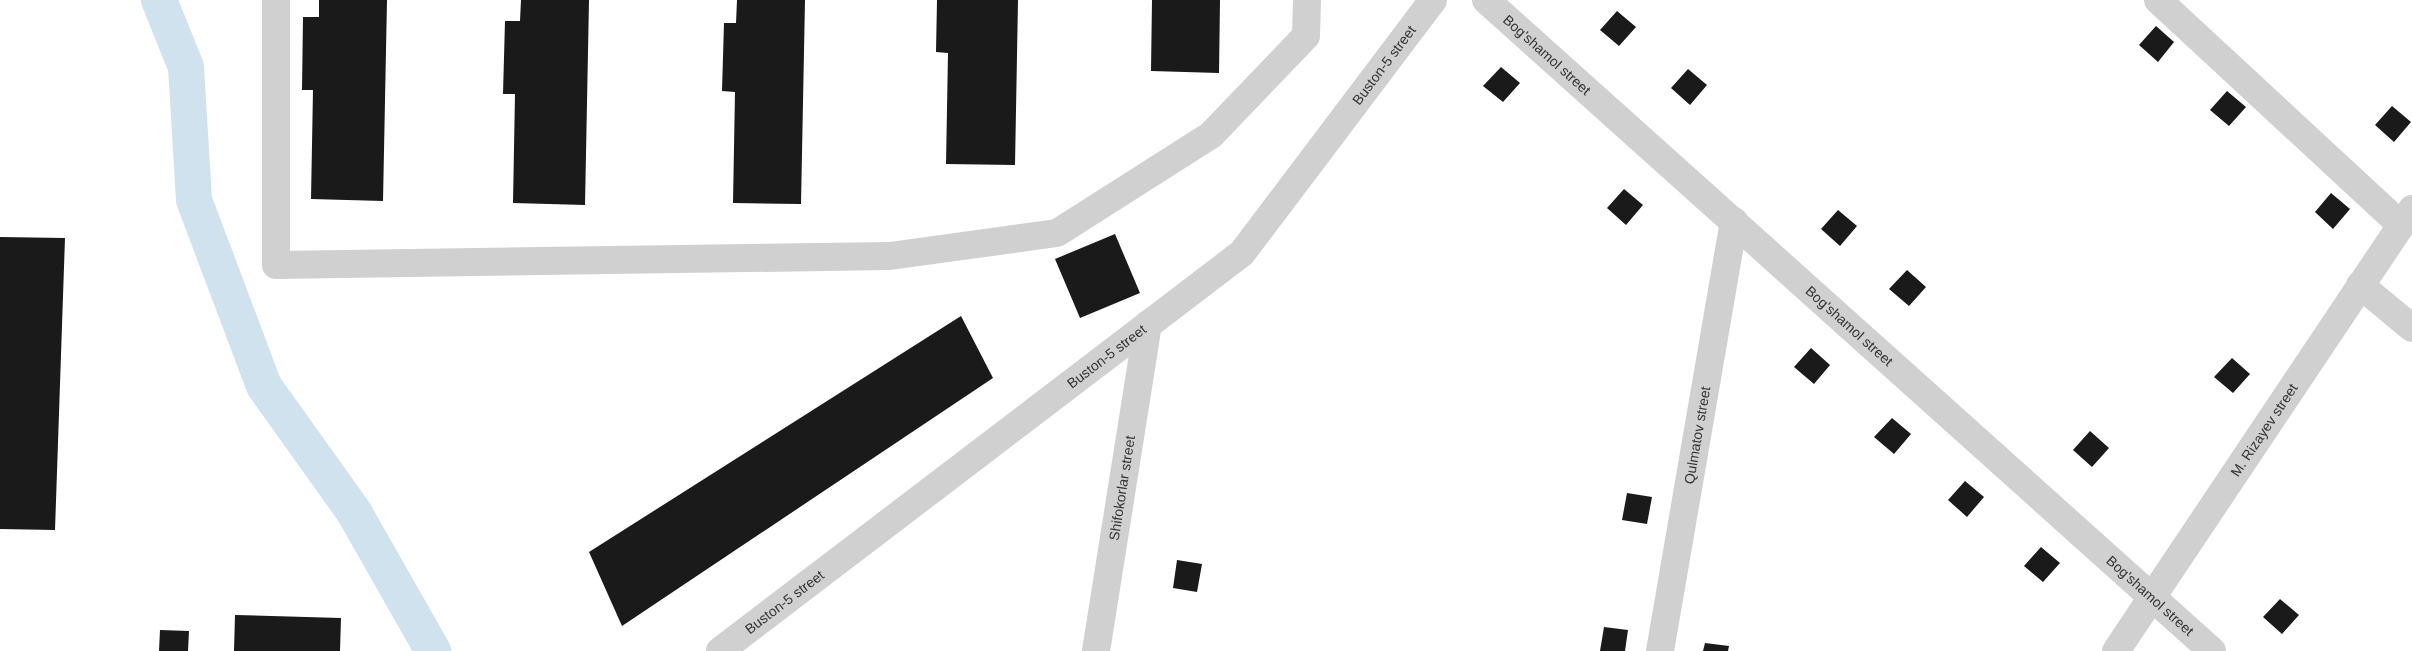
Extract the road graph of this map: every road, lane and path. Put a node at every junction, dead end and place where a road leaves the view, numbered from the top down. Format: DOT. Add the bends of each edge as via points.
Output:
graph roads {
  1 [pos="276,0"];
  2 [pos="1307,0"];
  3 [pos="1433,0"];
  4 [pos="1486,0"];
  5 [pos="2158,0"];
  6 [pos="2407,217"];
  7 [pos="1734,221"];
  8 [pos="2360,285"];
  9 [pos="1148,324"];
  10 [pos="2412,328"];
  11 [pos="2151,598"];
  12 [pos="720,651"];
  13 [pos="1096,651"];
  14 [pos="1660,651"];
  15 [pos="2116,651"];
  16 [pos="2212,651"];
  1 -- 2 [label="street" via="276,265 890,256 1057,233 1211,135 1306,36"];
  3 -- 9 [label="street, Buston-5 street" via="1242,253"];
  4 -- 7 [label="street, Bog'shamol street"];
  5 -- 6 [label="street"];
  6 -- 8 [label="street, M. Rizayev street"];
  7 -- 11 [label="street, Bog'shamol street"];
  7 -- 14 [label="street, Qulmatov street"];
  8 -- 10 [label="street"];
  8 -- 11 [label="street, M. Rizayev street"];
  9 -- 12 [label="street, Buston-5 street"];
  9 -- 13 [label="street, Shifokorlar street"];
  11 -- 15 [label="street, M. Rizayev street"];
  11 -- 16 [label="street, Bog'shamol street"];
}
